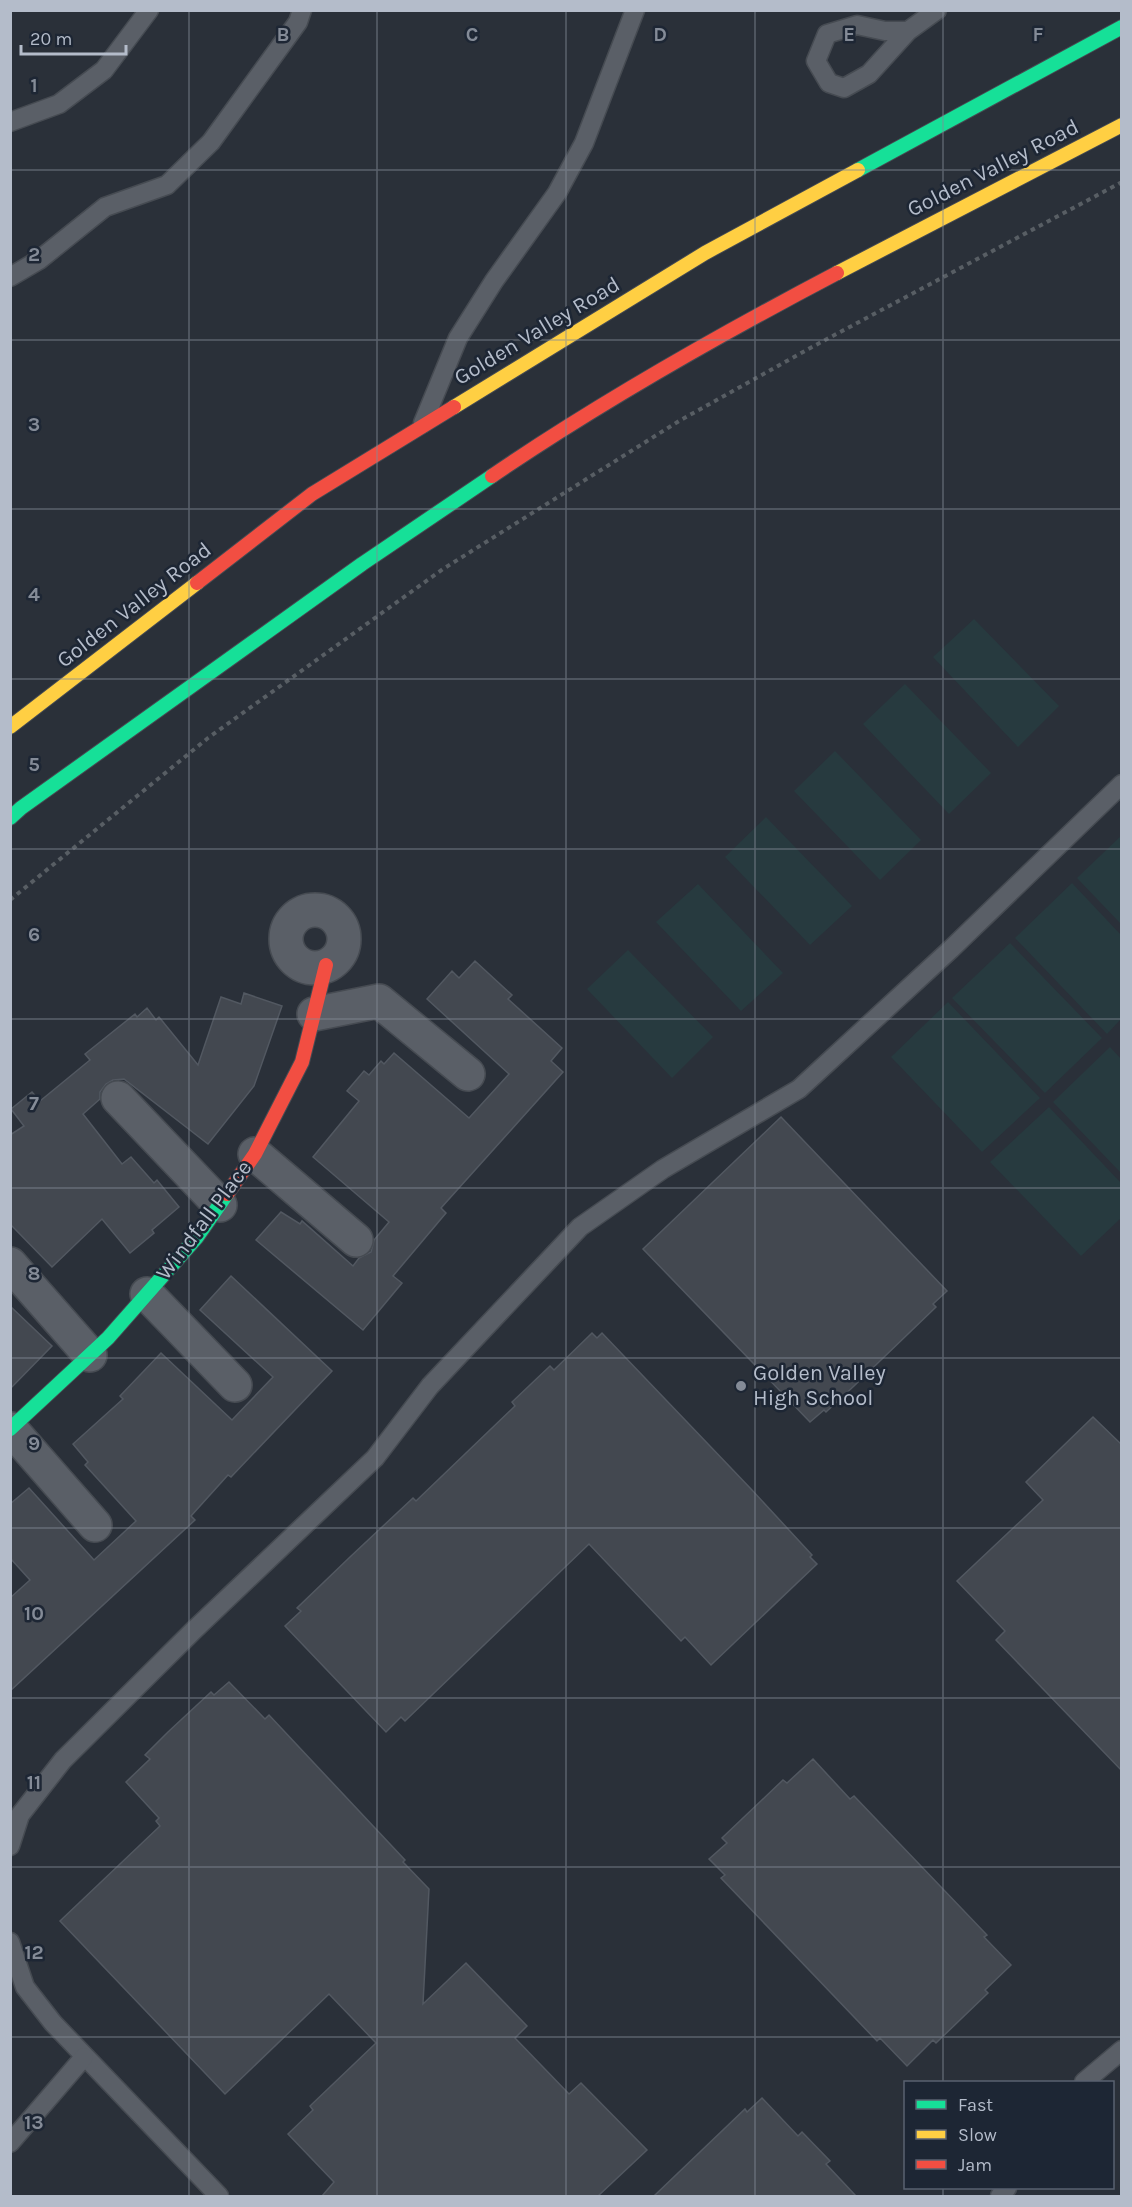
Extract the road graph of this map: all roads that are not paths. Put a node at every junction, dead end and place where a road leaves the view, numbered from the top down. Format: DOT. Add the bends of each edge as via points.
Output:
graph roads {
  1 [pos="148,10"];
  2 [pos="302,10"];
  3 [pos="635,10"];
  4 [pos="937,10"];
  5 [pos="1122,27"];
  6 [pos="908,31"];
  7 [pos="10,122"];
  8 [pos="1122,125"];
  9 [pos="10,277"];
  10 [pos="421,427"];
  11 [pos="10,727"];
  12 [pos="1122,784"];
  13 [pos="10,818"];
  14 [pos="326,966"];
  15 [pos="314,1014"];
  16 [pos="468,1074"];
  17 [pos="118,1098"];
  18 [pos="255,1154"];
  19 [pos="220,1204"];
  20 [pos="356,1240"];
  21 [pos="10,1264"];
  22 [pos="147,1294"];
  23 [pos="90,1354"];
  24 [pos="235,1385"];
  25 [pos="11,1429"];
  26 [pos="95,1525"];
  27 [pos="10,1846"];
  28 [pos="10,1942"];
  29 [pos="1122,2050"];
  30 [pos="84,2056"];
  31 [pos="1085,2081"];
  32 [pos="10,2143"];
  33 [pos="219,2196"];
  1 -- 7 [label="lane" via="104,70 59,104"];
  2 -- 9 [label="lane" via="298,22 211,142 167,185 105,207 39,260"];
  3 -- 10 [label="lane" via="584,143 557,193 458,338"];
  4 -- 6 [label="lane"];
  5 -- 10 [label="main road, Golden Valley Road" via="705,253"];
  6 -- 6 [label="lane" via="869,74 844,88 829,83 816,61 827,34 857,25"];
  8 -- 13 [label="main road, Golden Valley Road" via="757,315 563,428 362,564"];
  10 -- 11 [label="main road, Golden Valley Road" via="312,494"];
  12 -- 27 [label="lane" via="799,1089 663,1169 580,1227 430,1386 375,1458 63,1760 20,1815"];
  14 -- 15 [label="main road, Windfall Place"];
  15 -- 16 [label="street" via="379,1001"];
  15 -- 18 [label="main road, Windfall Place" via="302,1062"];
  17 -- 19 [label="street"];
  18 -- 19 [label="main road, Windfall Place"];
  18 -- 20 [label="street"];
  19 -- 22 [label="main road, Windfall Place"];
  21 -- 23 [label="street"];
  22 -- 23 [label="main road, Windfall Place"];
  22 -- 24 [label="street"];
  23 -- 25 [label="main road, Windfall Place"];
  25 -- 26 [label="street"];
  28 -- 30 [label="lane" via="25,1987"];
  29 -- 31 [label="lane"];
  30 -- 32 [label="lane"];
  30 -- 33 [label="lane"];
}
